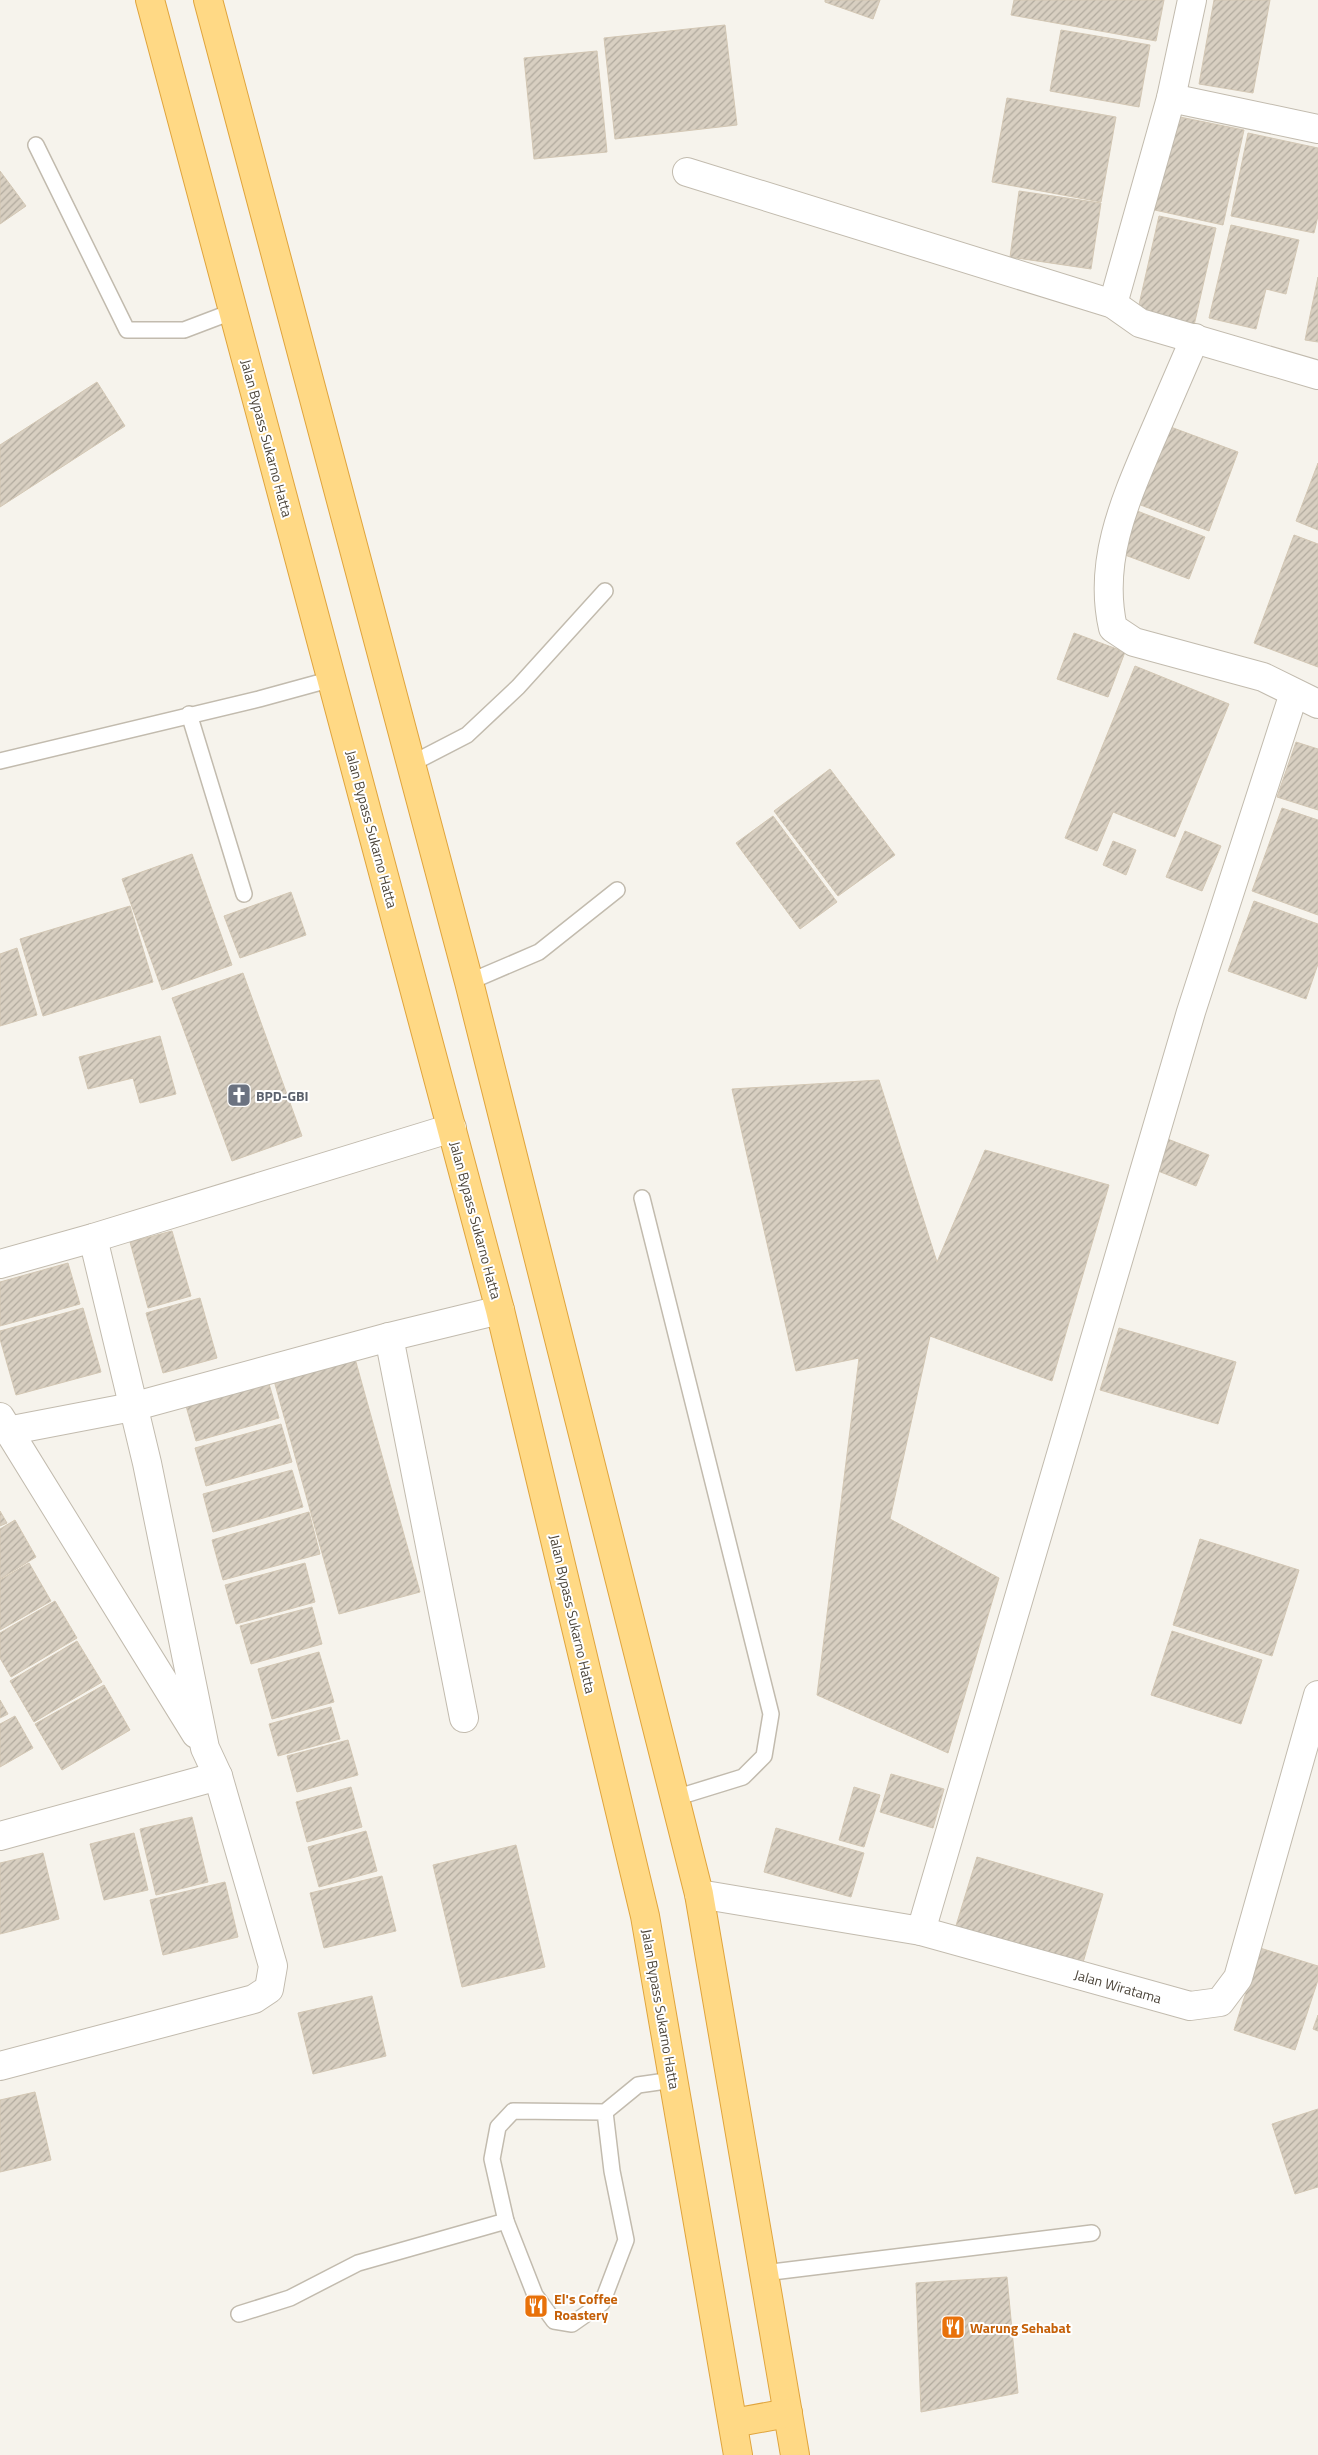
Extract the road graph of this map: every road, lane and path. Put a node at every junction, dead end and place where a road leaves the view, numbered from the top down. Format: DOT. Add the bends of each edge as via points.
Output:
graph roads {
  1 [pos="150,0"];
  2 [pos="209,0"];
  3 [pos="1192,0"];
  4 [pos="1171,98"];
  5 [pos="1318,129"];
  6 [pos="36,145"];
  7 [pos="687,172"];
  8 [pos="1113,304"];
  9 [pos="234,311"];
  10 [pos="1195,338"];
  11 [pos="1318,374"];
  12 [pos="605,591"];
  13 [pos="332,679"];
  14 [pos="1306,699"];
  15 [pos="189,714"];
  16 [pos="0,761"];
  17 [pos="411,764"];
  18 [pos="617,890"];
  19 [pos="244,894"];
  20 [pos="469,982"];
  21 [pos="452,1128"];
  22 [pos="642,1198"];
  23 [pos="93,1238"];
  24 [pos="0,1264"];
  25 [pos="500,1310"];
  26 [pos="389,1337"];
  27 [pos="132,1408"];
  28 [pos="3,1424"];
  29 [pos="1318,1695"];
  30 [pos="464,1718"];
  31 [pos="205,1748"];
  32 [pos="218,1776"];
  33 [pos="675,1798"];
  34 [pos="0,1836"];
  35 [pos="699,1894"];
  36 [pos="921,1931"];
  37 [pos="0,2066"];
  38 [pos="674,2080"];
  39 [pos="605,2112"];
  40 [pos="506,2220"];
  41 [pos="1092,2233"];
  42 [pos="764,2273"];
  43 [pos="239,2314"];
  44 [pos="788,2413"];
  45 [pos="733,2423"];
  46 [pos="738,2455"];
  47 [pos="795,2455"];
  1 -- 9 [label="highway, Jalan Bypass Sukarno Hatta"];
  2 -- 17 [label="highway"];
  3 -- 4 [label="street"];
  4 -- 5 [label="street"];
  4 -- 8 [label="street"];
  6 -- 9 [label="lane" via="127,330 184,330"];
  7 -- 8 [label="street"];
  8 -- 10 [label="street" via="1140,323"];
  9 -- 13 [label="highway, Jalan Bypass Sukarno Hatta"];
  10 -- 11 [label="street"];
  10 -- 14 [label="street" via="1123,504 1109,558 1108,606 1113,628 1134,642 1263,677"];
  12 -- 17 [label="lane" via="518,687 467,735"];
  13 -- 15 [label="lane"];
  13 -- 21 [label="highway, Jalan Bypass Sukarno Hatta"];
  14 -- 36 [label="street" via="1191,1012"];
  15 -- 16 [label="lane"];
  15 -- 19 [label="lane"];
  17 -- 20 [label="highway"];
  18 -- 20 [label="lane" via="539,952"];
  20 -- 33 [label="highway"];
  21 -- 23 [label="street"];
  21 -- 25 [label="highway, Jalan Bypass Sukarno Hatta"];
  22 -- 33 [label="lane" via="771,1714 764,1756 743,1777"];
  23 -- 24 [label="street"];
  23 -- 27 [label="street"];
  25 -- 26 [label="street"];
  25 -- 38 [label="highway, Jalan Bypass Sukarno Hatta" via="645,1916"];
  26 -- 27 [label="street"];
  26 -- 30 [label="street"];
  27 -- 28 [label="street"];
  27 -- 31 [label="street" via="147,1463"];
  28 -- 31 [label="street"];
  29 -- 36 [label="street, Jalan Wiratama" via="1238,1978 1220,2002 1190,2006"];
  31 -- 32 [label="street"];
  32 -- 34 [label="street"];
  32 -- 37 [label="street" via="273,1966 270,1989 254,1999"];
  33 -- 35 [label="highway"];
  35 -- 36 [label="street, Jalan Wiratama"];
  35 -- 42 [label="highway"];
  38 -- 39 [label="lane" via="638,2085"];
  38 -- 45 [label="highway, Jalan Bypass Sukarno Hatta"];
  39 -- 40 [label="lane" via="513,2111 498,2128 492,2159"];
  39 -- 40 [label="lane" via="612,2171 626,2240 602,2303 572,2324 554,2321 535,2295"];
  40 -- 43 [label="lane" via="358,2263 290,2298"];
  41 -- 42 [label="lane"];
  42 -- 44 [label="highway"];
  44 -- 45 [label="highway"];
  44 -- 47 [label="highway"];
  45 -- 46 [label="highway, Jalan Bypass Sukarno Hatta"];
}
